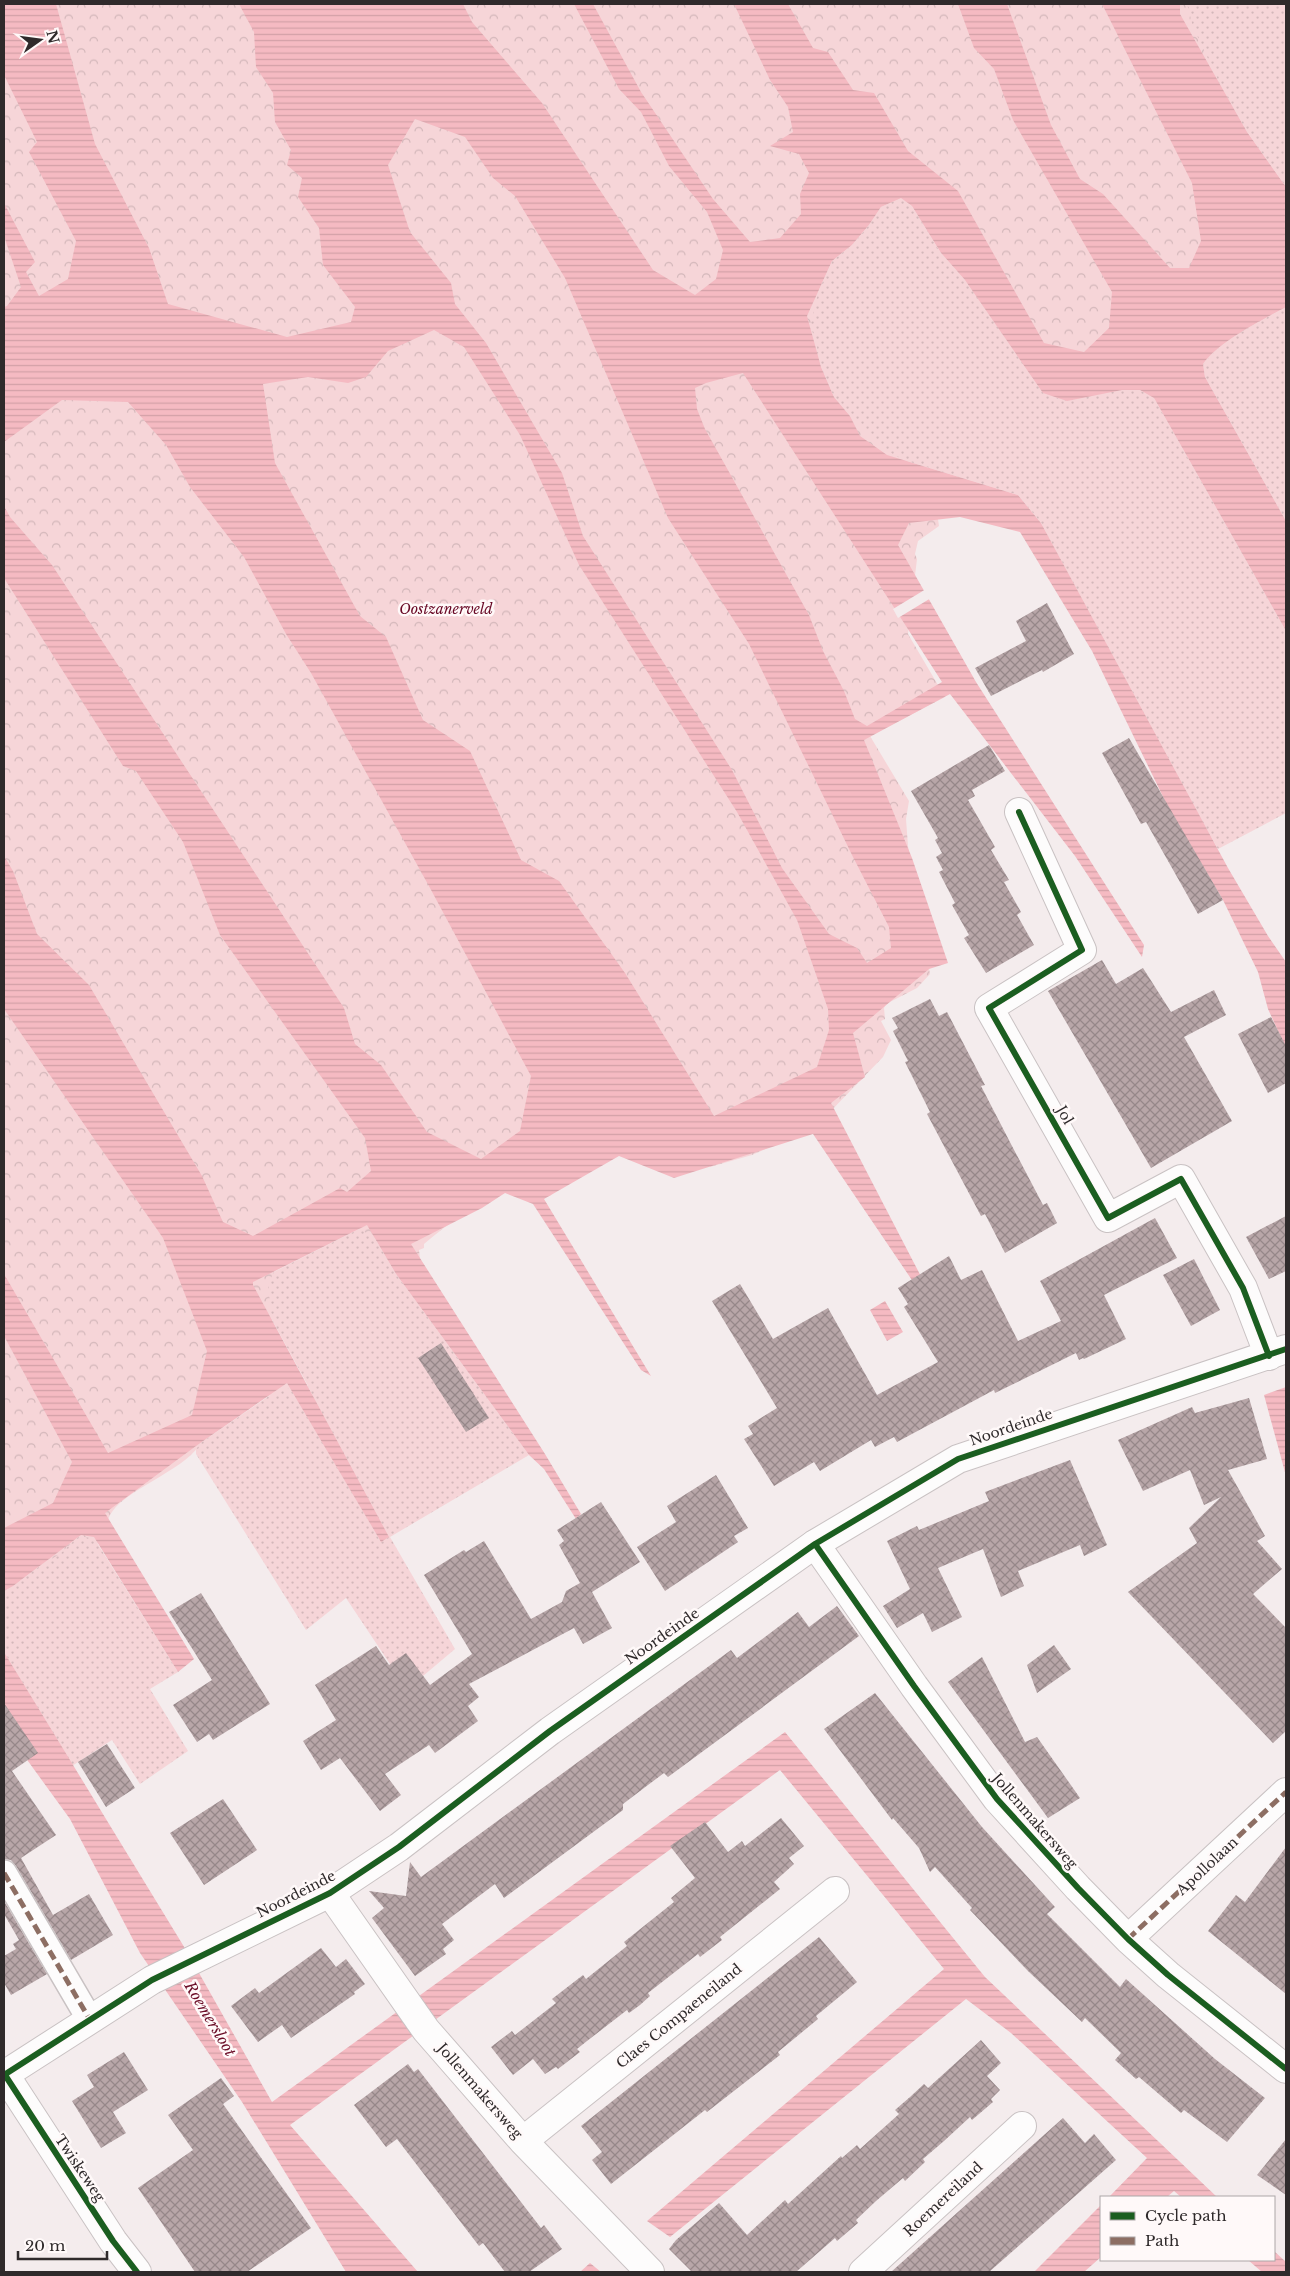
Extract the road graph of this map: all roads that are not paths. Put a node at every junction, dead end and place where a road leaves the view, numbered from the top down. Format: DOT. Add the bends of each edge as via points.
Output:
graph roads {
  1 [pos="1019,812"];
  2 [pos="1278,1352"];
  3 [pos="815,1544"];
  4 [pos="1286,1792"];
  5 [pos="4,1873"];
  6 [pos="835,1891"];
  7 [pos="330,1893"];
  8 [pos="1128,1939"];
  9 [pos="90,2020"];
  10 [pos="1286,2069"];
  11 [pos="4,2075"];
  12 [pos="1022,2126"];
  13 [pos="523,2141"];
  14 [pos="138,2272"];
  15 [pos="650,2272"];
  16 [pos="863,2272"];
  1 -- 2 [label="street, Jol" via="1082,950 989,1008 1108,1218 1181,1179"];
  2 -- 3 [label="street, Noordeinde" via="958,1459"];
  3 -- 7 [label="street, Noordeinde" via="550,1731 399,1848"];
  3 -- 8 [label="street, Jollenmakersweg" via="997,1800"];
  4 -- 8 [label="street, Apollolaan"];
  5 -- 9 [label="street"];
  6 -- 13 [label="street, Claes Compaeneiland"];
  7 -- 9 [label="street, Noordeinde" via="195,1957"];
  7 -- 13 [label="street, Jollenmakersweg" via="426,2030"];
  8 -- 10 [label="street, Jollenmakersweg"];
  9 -- 11 [label="street, Noordeinde"];
  11 -- 14 [label="street, Twiskeweg" via="113,2241"];
  12 -- 16 [label="street, Roemereiland"];
  13 -- 15 [label="street, Jollenmakersweg"];
}
